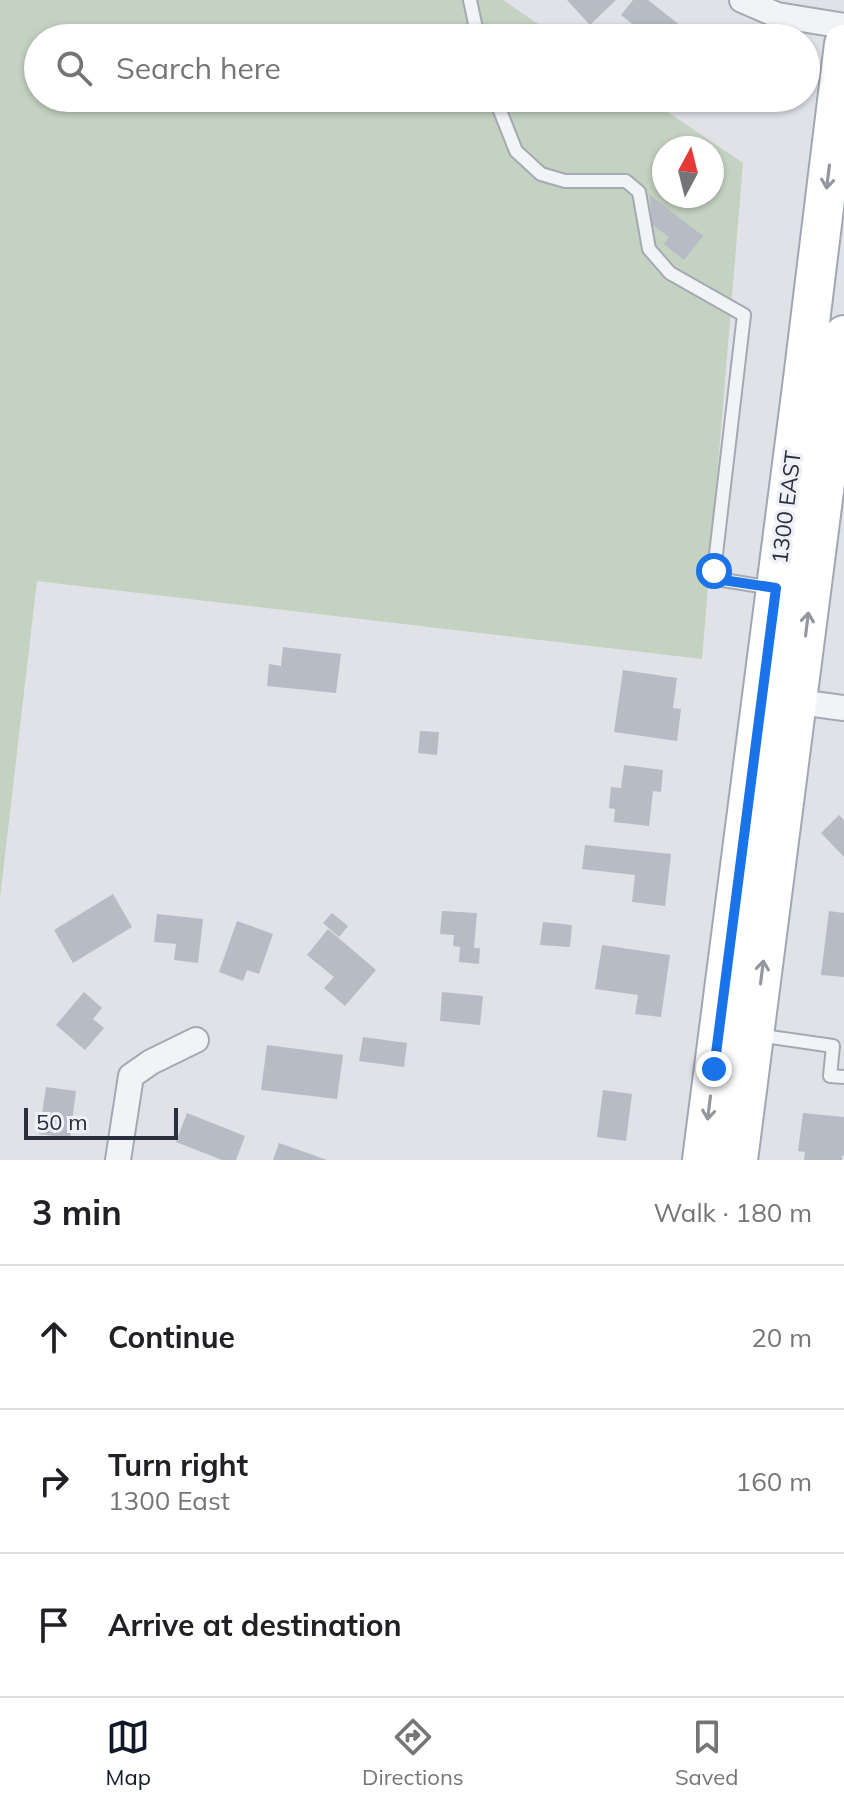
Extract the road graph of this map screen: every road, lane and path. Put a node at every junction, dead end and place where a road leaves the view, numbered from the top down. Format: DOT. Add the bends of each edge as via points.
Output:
graph roads {
  1 [pos="470,0"];
  2 [pos="742,0"];
  3 [pos="475,24"];
  4 [pos="844,26"];
  5 [pos="844,44"];
  6 [pos="501,112"];
  7 [pos="844,335"];
  8 [pos="776,588"];
  9 [pos="779,699"];
  10 [pos="844,708"];
  11 [pos="754,1034"];
  12 [pos="196,1040"];
  13 [pos="844,1077"];
  14 [pos="118,1160"];
  15 [pos="702,1160"];
  16 [pos="738,1160"];
  1 -- 3 [label="lane"];
  2 -- 4 [label="street" via="777,15"];
  5 -- 8 [label="main road, 1300 EAST, one-way"];
  6 -- 8 [label="lane" via="516,151 541,174 565,181 626,181 639,192 649,249 670,273 744,315 714,571 723,580"];
  9 -- 7 [label="main road, 1300 EAST, one-way"];
  8 -- 9 [label="main road, 1300 EAST"];
  9 -- 10 [label="street"];
  11 -- 9 [label="main road, 1300 EAST, one-way"];
  9 -- 15 [label="main road, 1300 EAST, one-way"];
  11 -- 13 [label="lane" via="833,1046 830,1076"];
  11 -- 16 [label="main road, 1300 EAST"];
  12 -- 14 [label="street" via="131,1076"];
}
